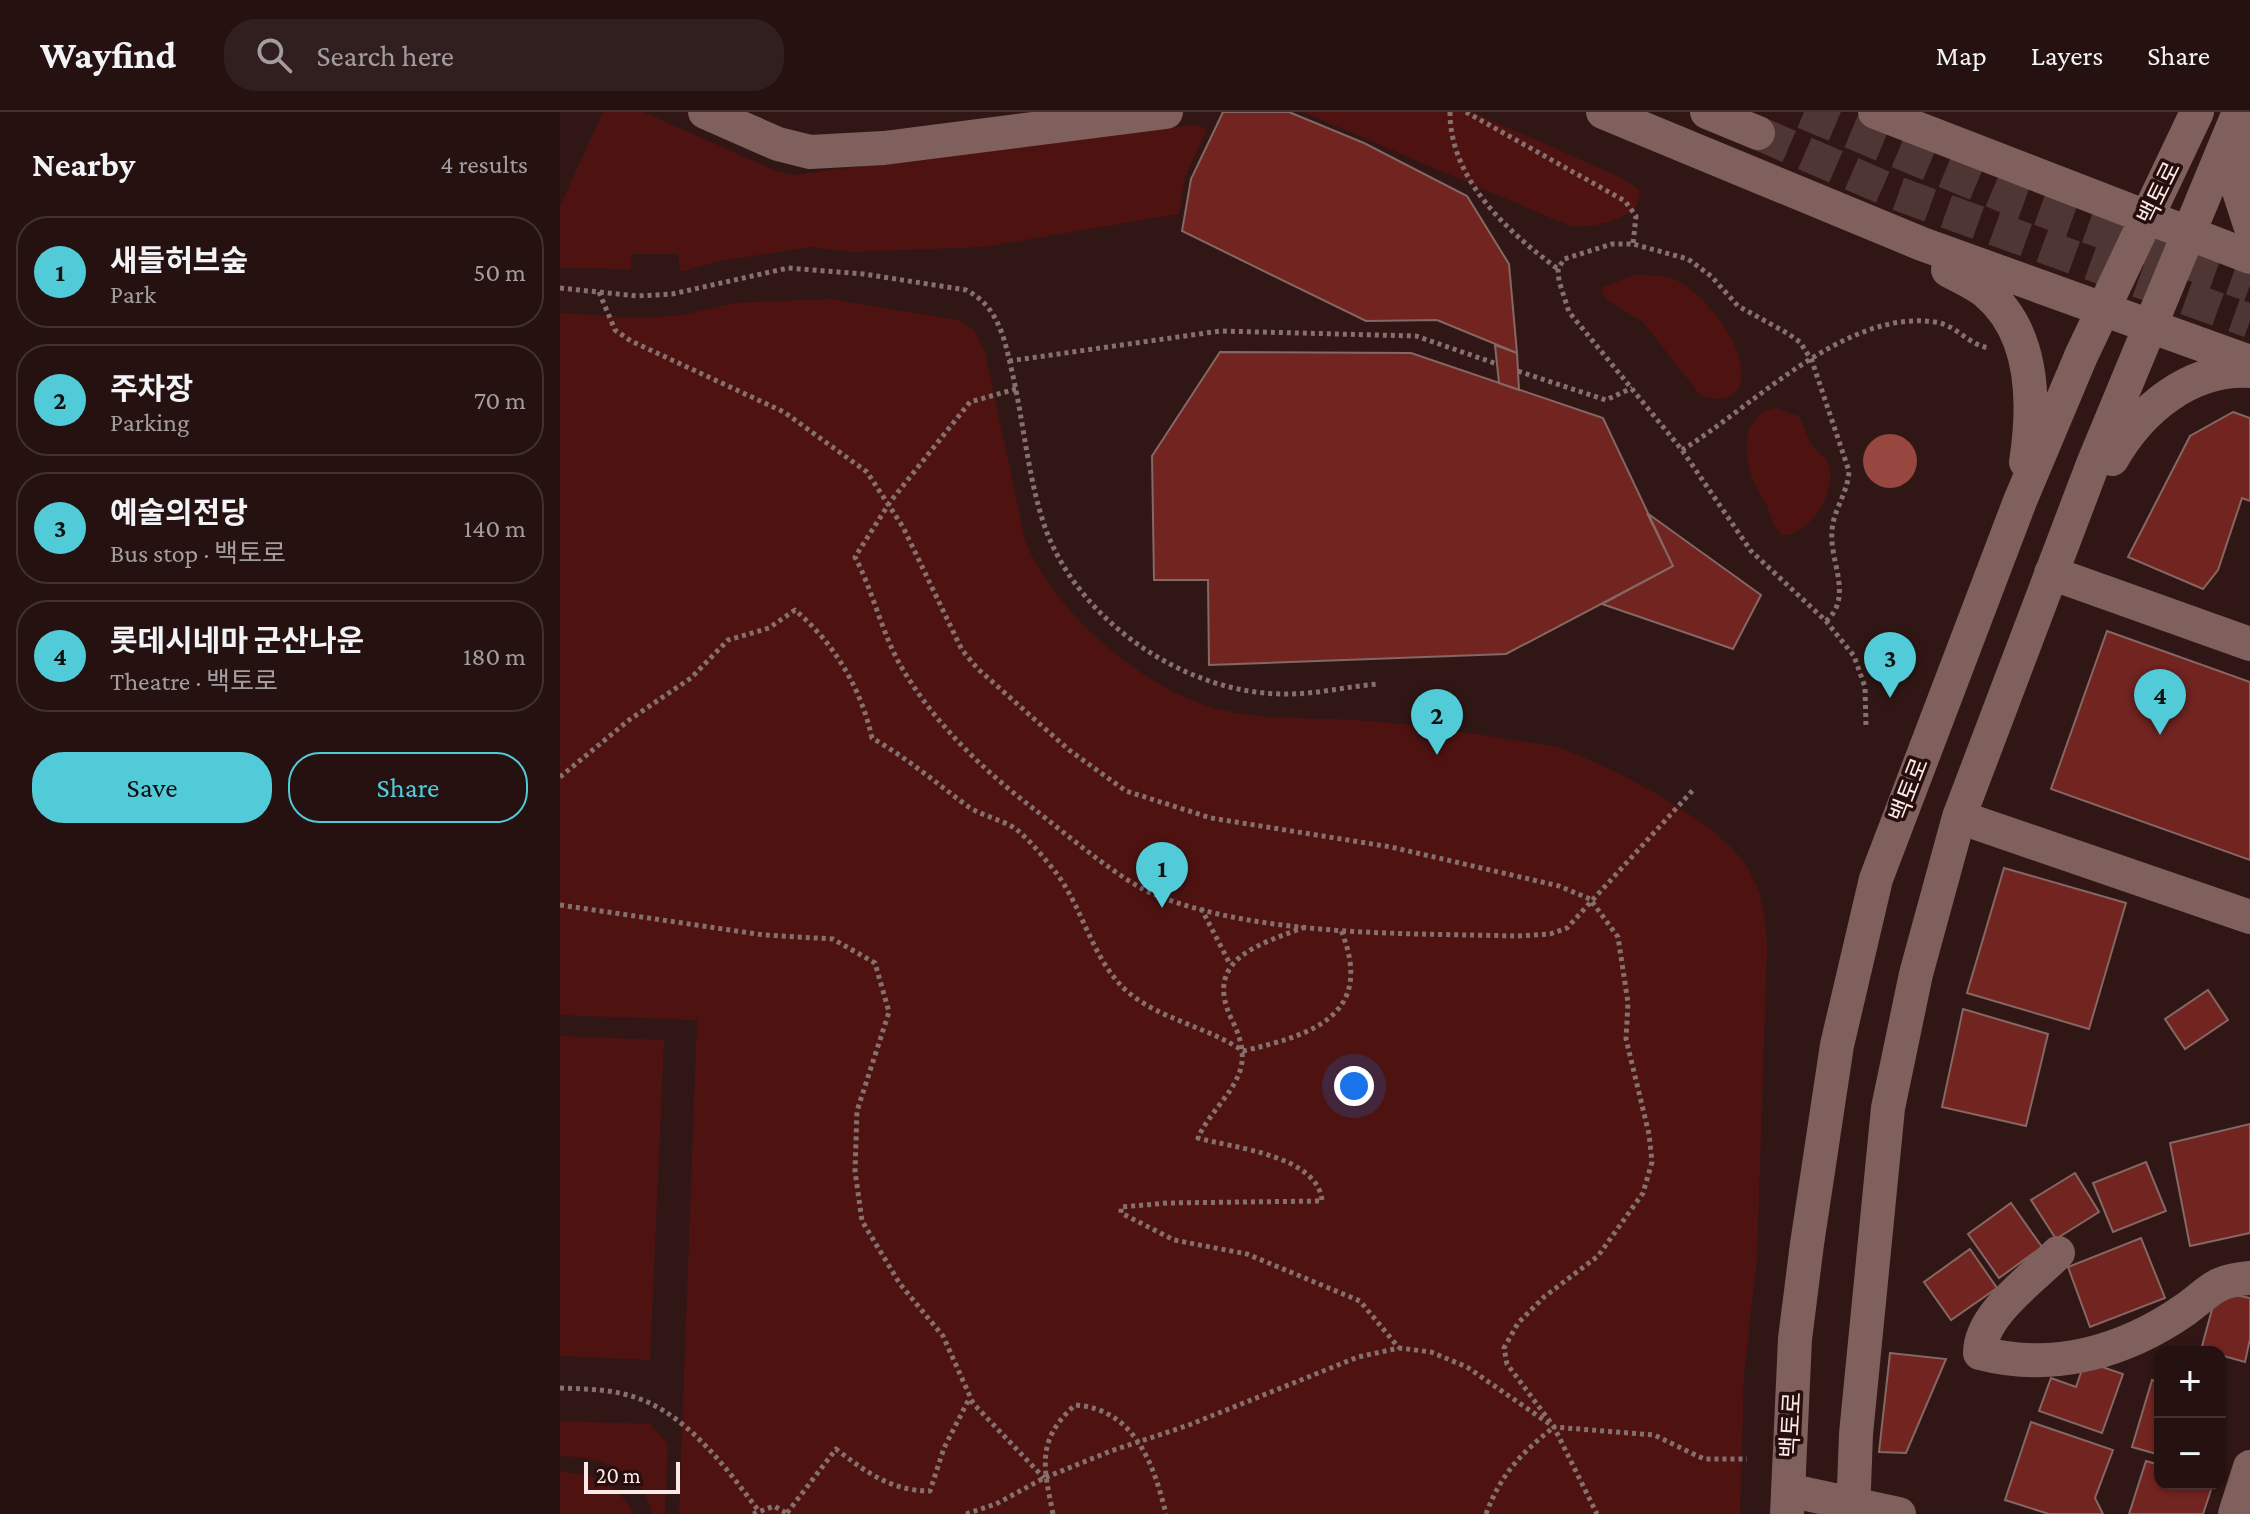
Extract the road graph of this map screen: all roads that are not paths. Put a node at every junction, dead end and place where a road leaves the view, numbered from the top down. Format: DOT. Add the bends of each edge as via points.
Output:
graph roads {
  1 [pos="705,112"];
  2 [pos="1166,112"];
  3 [pos="1603,112"];
  4 [pos="1707,112"];
  5 [pos="1875,112"];
  6 [pos="2197,112"];
  7 [pos="2239,112"];
  8 [pos="2246,112"];
  9 [pos="1758,133"];
  10 [pos="1831,208"];
  11 [pos="2147,219"];
  12 [pos="2250,225"];
  13 [pos="2187,234"];
  14 [pos="2250,257"];
  15 [pos="2102,311"];
  16 [pos="2150,328"];
  17 [pos="2250,362"];
  18 [pos="2250,371"];
  19 [pos="2020,501"];
  20 [pos="2057,560"];
  21 [pos="2250,644"];
  22 [pos="1959,817"];
  23 [pos="2250,917"];
  24 [pos="2058,1253"];
  25 [pos="2250,1278"];
  26 [pos="2250,1467"];
  27 [pos="1788,1502"];
  28 [pos="1853,1508"];
  29 [pos="1899,1514"];
  30 [pos="2235,1514"];
  1 -- 2 [label="street" via="794,150 826,152"];
  3 -- 10 [label="street"];
  4 -- 9 [label="street"];
  5 -- 11 [label="street"];
  6 -- 11 [label="street, 백토로"];
  7 -- 13 [label="street, 백토로"];
  8 -- 12 [label="street" via="2238,188"];
  10 -- 15 [label="street"];
  10 -- 19 [label="street" via="1985,291 2018,332 2028,365 2030,403"];
  11 -- 13 [label="street"];
  11 -- 15 [label="street, 백토로"];
  13 -- 14 [label="street"];
  13 -- 16 [label="street, 백토로"];
  15 -- 16 [label="street"];
  15 -- 19 [label="street, 백토로"];
  16 -- 17 [label="street"];
  16 -- 20 [label="street, 백토로"];
  18 -- 20 [label="street" via="2192,382 2142,416 2116,452"];
  19 -- 27 [label="street, 백토로" via="1905,795 1861,938 1837,1045 1797,1326"];
  20 -- 21 [label="street"];
  20 -- 22 [label="street, 백토로"];
  22 -- 23 [label="street"];
  22 -- 28 [label="street, 백토로" via="1916,974 1888,1108 1875,1204"];
  24 -- 25 [label="street" via="1999,1313 1980,1338 1980,1353 2014,1360 2095,1355 2153,1328 2223,1280"];
  26 -- 30 [label="street"];
  27 -- 28 [label="street"];
  28 -- 29 [label="street"];
}
